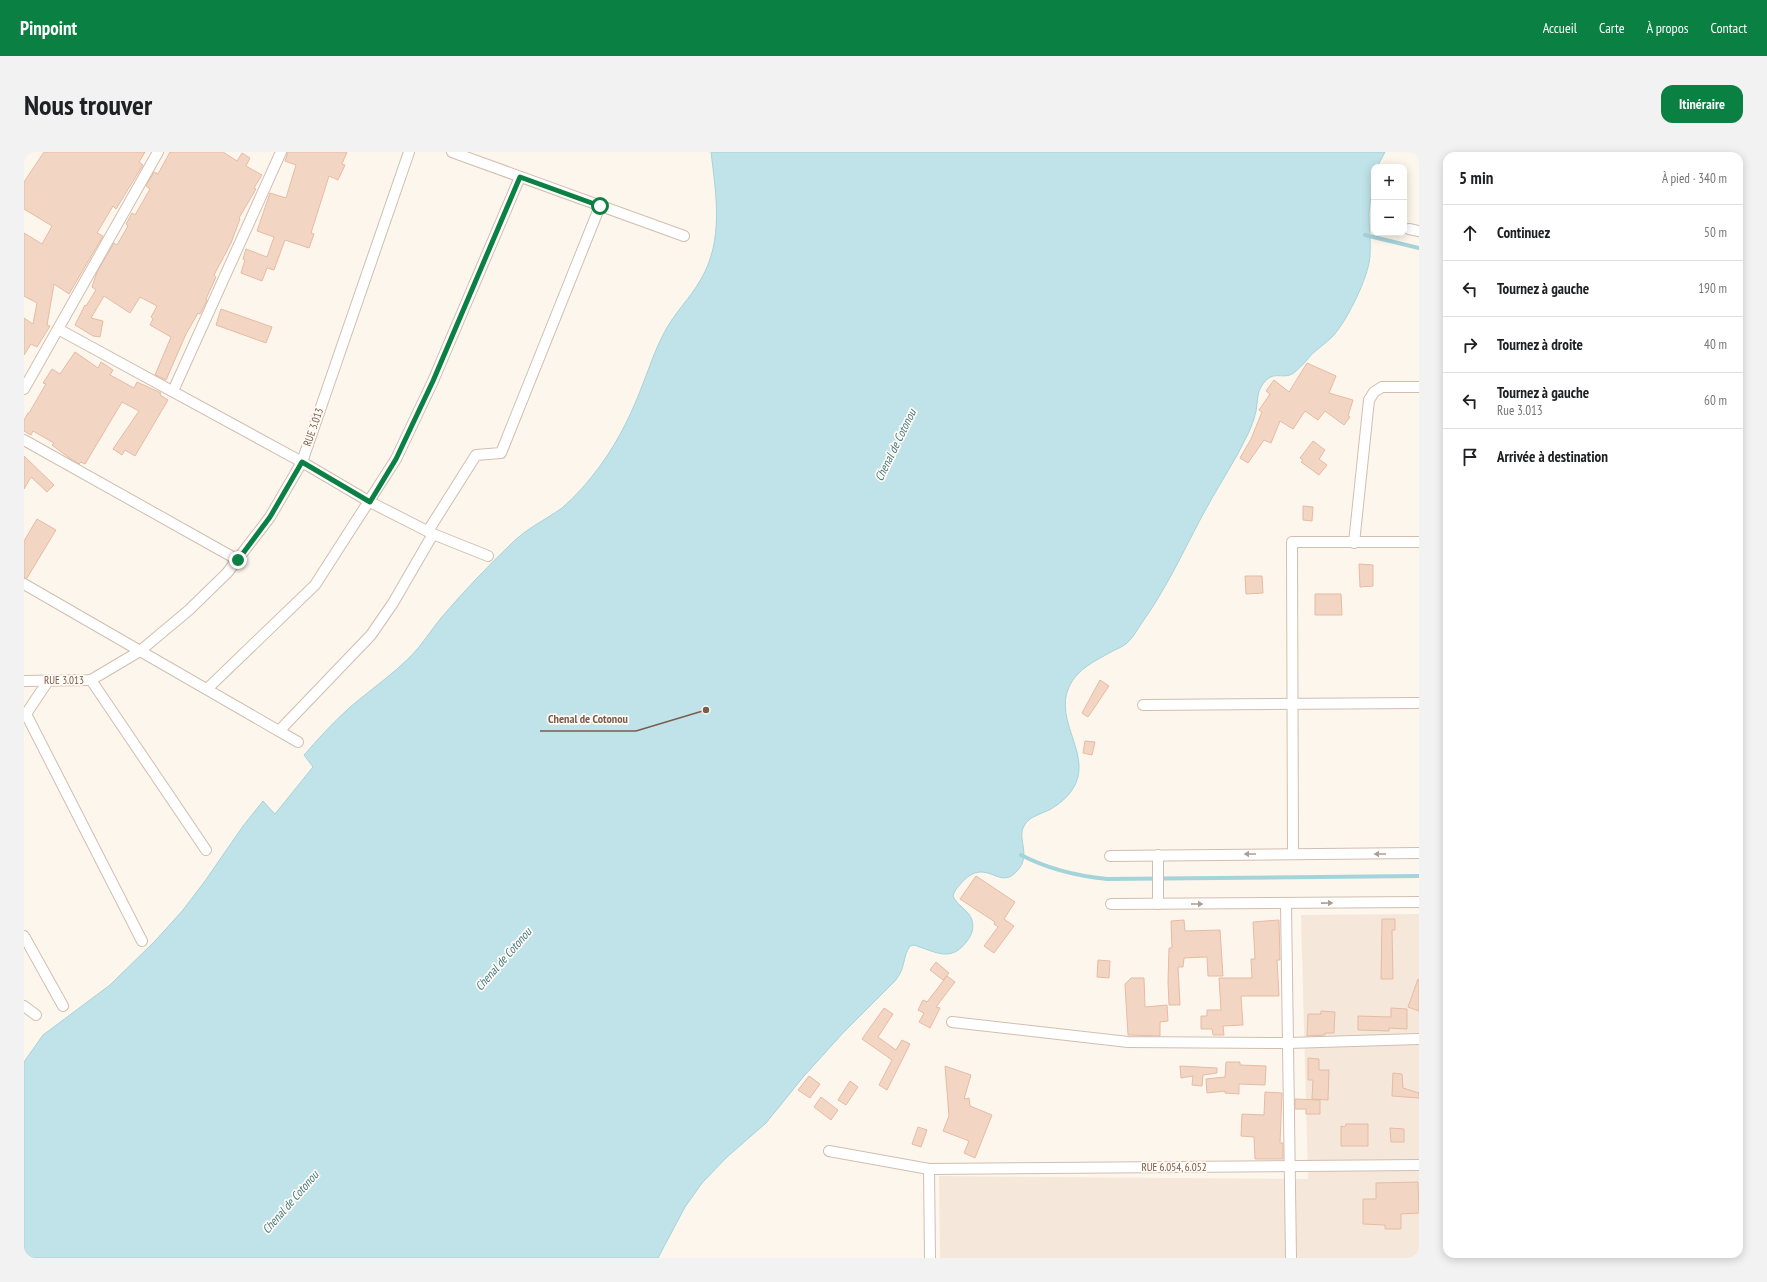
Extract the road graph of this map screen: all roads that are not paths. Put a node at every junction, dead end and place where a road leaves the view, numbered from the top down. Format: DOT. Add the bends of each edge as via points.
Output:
graph roads {
  1 [pos="158,152"];
  2 [pos="281,152"];
  3 [pos="409,152"];
  4 [pos="452,152"];
  5 [pos="520,177"];
  6 [pos="600,206"];
  7 [pos="684,236"];
  8 [pos="58,329"];
  9 [pos="1419,388"];
  10 [pos="24,389"];
  11 [pos="173,391"];
  12 [pos="24,440"];
  13 [pos="302,462"];
  14 [pos="370,502"];
  15 [pos="431,533"];
  16 [pos="1419,542"];
  17 [pos="1354,543"];
  18 [pos="488,556"];
  19 [pos="238,560"];
  20 [pos="24,584"];
  21 [pos="140,651"];
  22 [pos="48,680"];
  23 [pos="91,680"];
  24 [pos="24,681"];
  25 [pos="207,689"];
  26 [pos="1419,703"];
  27 [pos="1293,704"];
  28 [pos="1143,705"];
  29 [pos="25,715"];
  30 [pos="279,731"];
  31 [pos="298,742"];
  32 [pos="206,850"];
  33 [pos="1419,853"];
  34 [pos="1293,854"];
  35 [pos="1158,855"];
  36 [pos="1110,856"];
  37 [pos="1419,902"];
  38 [pos="1286,903"];
  39 [pos="1111,904"];
  40 [pos="1158,904"];
  41 [pos="24,936"];
  42 [pos="142,941"];
  43 [pos="24,1006"];
  44 [pos="63,1006"];
  45 [pos="36,1015"];
  46 [pos="952,1022"];
  47 [pos="1419,1039"];
  48 [pos="1288,1043"];
  49 [pos="830,1151"];
  50 [pos="1419,1165"];
  51 [pos="1290,1166"];
  52 [pos="929,1169"];
  53 [pos="930,1258"];
  54 [pos="1291,1258"];
  1 -- 8 [label="street"];
  2 -- 11 [label="street"];
  3 -- 13 [label="street, RUE 3.013"];
  4 -- 5 [label="street"];
  5 -- 6 [label="street"];
  5 -- 14 [label="street" via="433,381 400,452"];
  6 -- 7 [label="street"];
  6 -- 15 [label="street" via="501,454 476,455"];
  8 -- 10 [label="street"];
  8 -- 11 [label="street"];
  9 -- 17 [label="street" via="1382,387 1374,392 1369,400"];
  11 -- 13 [label="street"];
  12 -- 19 [label="street"];
  13 -- 14 [label="street"];
  13 -- 19 [label="street, RUE 3.013" via="270,517"];
  14 -- 15 [label="street"];
  14 -- 25 [label="street" via="307,594"];
  15 -- 18 [label="street"];
  15 -- 30 [label="street" via="393,603 371,634"];
  16 -- 17 [label="street"];
  17 -- 27 [label="street" via="1292,542"];
  19 -- 21 [label="street, RUE 3.013" via="212,589"];
  20 -- 21 [label="street"];
  21 -- 23 [label="street, RUE 3.013"];
  21 -- 25 [label="street"];
  22 -- 23 [label="street, RUE 3.013"];
  22 -- 24 [label="street, RUE 3.013"];
  22 -- 29 [label="street"];
  23 -- 32 [label="street"];
  25 -- 30 [label="street"];
  26 -- 27 [label="street"];
  27 -- 28 [label="street"];
  27 -- 34 [label="street"];
  29 -- 42 [label="street"];
  30 -- 31 [label="street"];
  33 -- 34 [label="street, one-way"];
  34 -- 35 [label="street, one-way"];
  35 -- 36 [label="street"];
  35 -- 40 [label="street"];
  38 -- 37 [label="street, one-way"];
  40 -- 38 [label="street, one-way"];
  38 -- 48 [label="street"];
  39 -- 40 [label="street"];
  41 -- 44 [label="street"];
  43 -- 45 [label="street"];
  46 -- 48 [label="street" via="1111,1041"];
  47 -- 48 [label="street"];
  48 -- 51 [label="street"];
  49 -- 52 [label="street, RUE 6.054, 6.052"];
  50 -- 51 [label="street, RUE 6.054, 6.052"];
  51 -- 52 [label="street, RUE 6.054, 6.052"];
  51 -- 54 [label="street"];
  52 -- 53 [label="street"];
}
